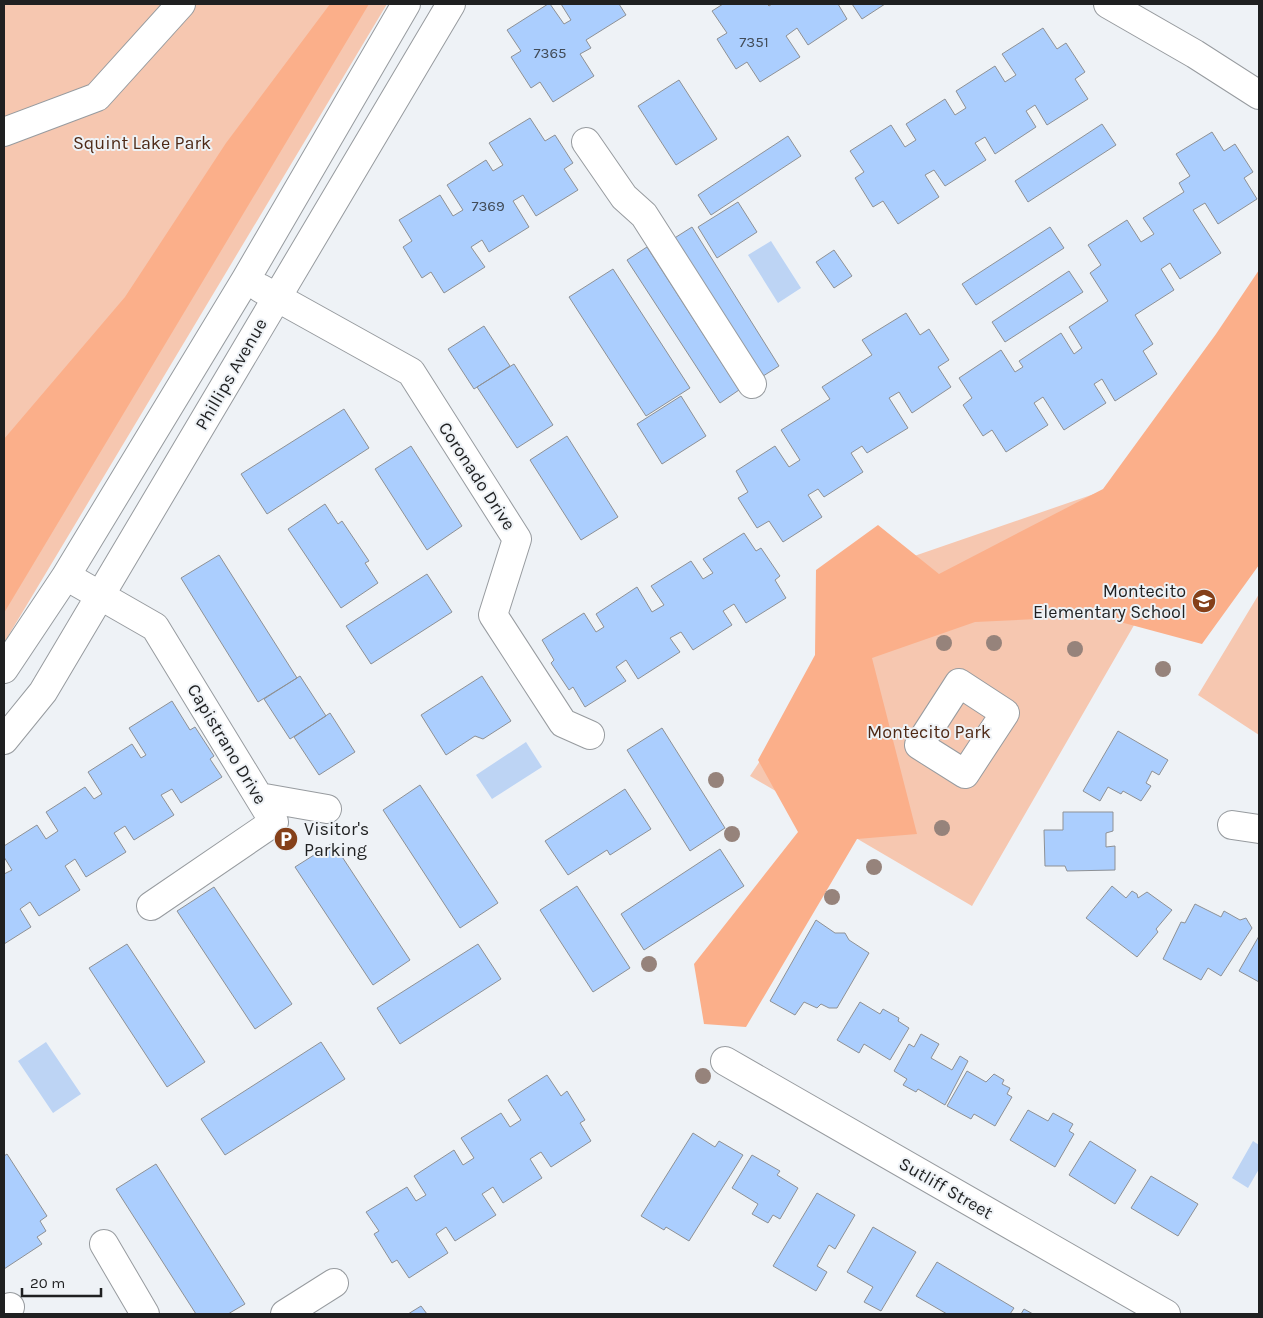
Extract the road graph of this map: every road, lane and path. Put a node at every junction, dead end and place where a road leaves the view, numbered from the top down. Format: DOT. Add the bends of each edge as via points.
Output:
graph roads {
  1 [pos="181,4"];
  2 [pos="406,4"];
  3 [pos="452,4"];
  4 [pos="1108,4"];
  5 [pos="1259,94"];
  6 [pos="4,132"];
  7 [pos="586,142"];
  8 [pos="246,279"];
  9 [pos="276,297"];
  10 [pos="752,384"];
  11 [pos="66,576"];
  12 [pos="101,596"];
  13 [pos="4,669"];
  14 [pos="590,735"];
  15 [pos="4,740"];
  16 [pos="259,797"];
  17 [pos="327,810"];
  18 [pos="1232,825"];
  19 [pos="1259,829"];
  20 [pos="151,906"];
  21 [pos="725,1061"];
  22 [pos="104,1244"];
  23 [pos="334,1283"];
  24 [pos="145,1314"];
  25 [pos="285,1314"];
  26 [pos="1166,1314"];
  1 -- 6 [label="street" via="97,97"];
  2 -- 8 [label="street, Phillips Avenue"];
  3 -- 9 [label="street, Phillips Avenue"];
  4 -- 5 [label="street"];
  7 -- 10 [label="street" via="624,196 644,214"];
  8 -- 9 [label="street, Coronado Drive"];
  8 -- 11 [label="street, Phillips Avenue"];
  9 -- 12 [label="street, Phillips Avenue"];
  9 -- 14 [label="street, Coronado Drive" via="411,372 517,539 493,615 563,724"];
  11 -- 12 [label="street, Capistrano Drive"];
  11 -- 13 [label="street, Phillips Avenue"];
  12 -- 15 [label="street, Phillips Avenue" via="43,692"];
  12 -- 16 [label="street, Capistrano Drive" via="155,627"];
  16 -- 17 [label="street"];
  16 -- 20 [label="street, Capistrano Drive" via="275,824"];
  18 -- 19 [label="street"];
  21 -- 26 [label="street, Sutliff Street"];
  22 -- 24 [label="street"];
  23 -- 25 [label="street"];
}
